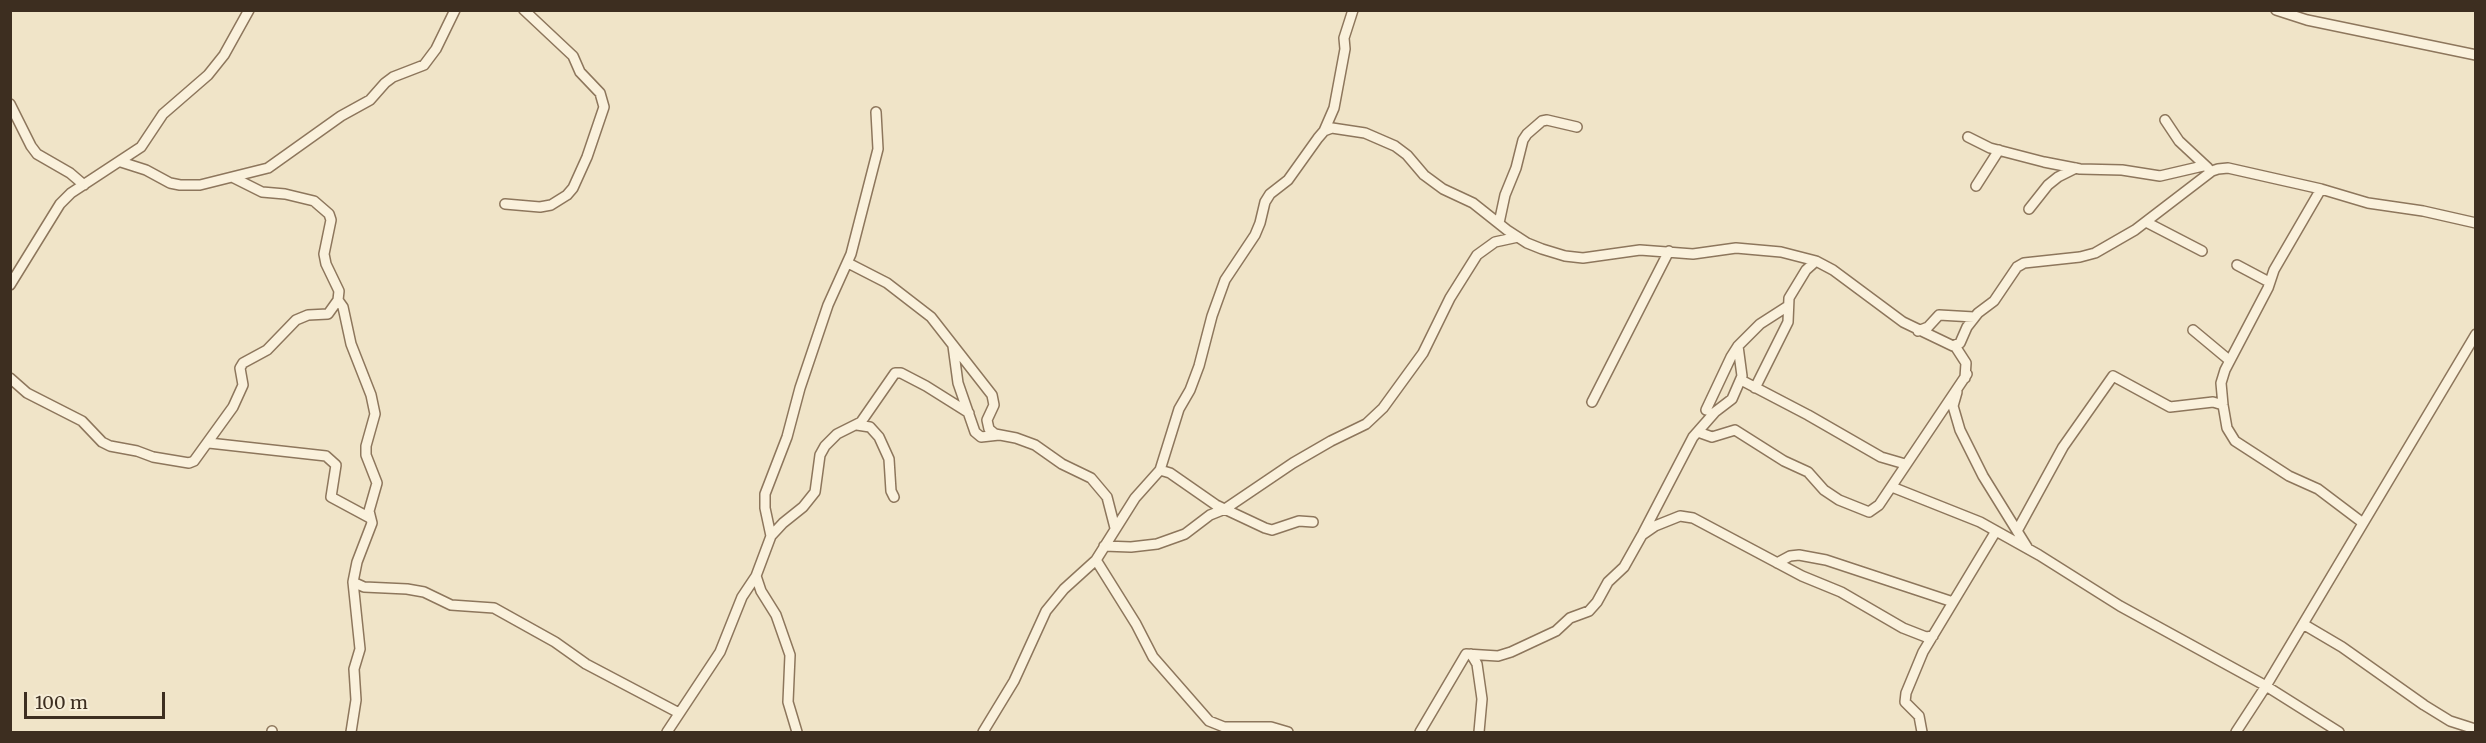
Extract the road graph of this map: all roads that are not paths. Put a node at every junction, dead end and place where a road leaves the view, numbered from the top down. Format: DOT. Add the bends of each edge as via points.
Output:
graph roads {
  1 [pos="249,10"];
  2 [pos="455,10"];
  3 [pos="524,10"];
  4 [pos="1353,10"];
  5 [pos="2276,10"];
  6 [pos="2475,55"];
  7 [pos="10,104"];
  8 [pos="876,112"];
  9 [pos="2165,120"];
  10 [pos="1576,127"];
  11 [pos="1324,131"];
  12 [pos="1968,137"];
  13 [pos="1999,150"];
  14 [pos="121,162"];
  15 [pos="2076,168"];
  16 [pos="2208,168"];
  17 [pos="234,178"];
  18 [pos="84,185"];
  19 [pos="1976,186"];
  20 [pos="2321,189"];
  21 [pos="505,204"];
  22 [pos="2029,208"];
  23 [pos="2146,222"];
  24 [pos="1499,223"];
  25 [pos="2475,223"];
  26 [pos="1518,237"];
  27 [pos="1669,251"];
  28 [pos="2202,251"];
  29 [pos="1816,261"];
  30 [pos="848,263"];
  31 [pos="2237,265"];
  32 [pos="2269,282"];
  33 [pos="10,285"];
  34 [pos="338,300"];
  35 [pos="1788,306"];
  36 [pos="1974,317"];
  37 [pos="2193,330"];
  38 [pos="1918,331"];
  39 [pos="2475,334"];
  40 [pos="953,344"];
  41 [pos="1738,346"];
  42 [pos="1955,346"];
  43 [pos="2229,360"];
  44 [pos="1967,374"];
  45 [pos="10,378"];
  46 [pos="1741,380"];
  47 [pos="1755,388"];
  48 [pos="1592,402"];
  49 [pos="2223,405"];
  50 [pos="1706,410"];
  51 [pos="969,413"];
  52 [pos="857,425"];
  53 [pos="1698,432"];
  54 [pos="1003,435"];
  55 [pos="209,443"];
  56 [pos="1905,464"];
  57 [pos="1160,470"];
  58 [pos="1892,487"];
  59 [pos="894,497"];
  60 [pos="1225,509"];
  61 [pos="370,518"];
  62 [pos="1313,522"];
  63 [pos="2363,523"];
  64 [pos="1115,528"];
  65 [pos="1996,531"];
  66 [pos="2017,531"];
  67 [pos="1642,535"];
  68 [pos="771,536"];
  69 [pos="1104,546"];
  70 [pos="2029,549"];
  71 [pos="1096,560"];
  72 [pos="1777,563"];
  73 [pos="756,576"];
  74 [pos="353,582"];
  75 [pos="1953,602"];
  76 [pos="2303,624"];
  77 [pos="1933,636"];
  78 [pos="1471,654"];
  79 [pos="2266,686"];
  80 [pos="679,713"];
  81 [pos="2475,730"];
  82 [pos="351,732"];
  83 [pos="668,732"];
  84 [pos="797,732"];
  85 [pos="983,732"];
  86 [pos="1288,732"];
  87 [pos="1420,732"];
  88 [pos="1479,732"];
  89 [pos="1922,732"];
  90 [pos="2236,732"];
  91 [pos="2339,732"];
  1 -- 14 [label="street" via="208,75 163,114 141,147"];
  2 -- 17 [label="street" via="436,49 423,65 393,77 370,100 341,116 277,164"];
  3 -- 21 [label="street" via="573,56 580,72 600,93 604,107 587,158 567,195 540,207"];
  4 -- 11 [label="street" via="1344,38 1334,108"];
  5 -- 6 [label="street"];
  7 -- 18 [label="street" via="38,154"];
  8 -- 30 [label="street" via="878,149"];
  9 -- 16 [label="street" via="2179,141"];
  10 -- 24 [label="street" via="1547,120 1527,134"];
  11 -- 24 [label="street" via="1340,128 1365,133 1395,146 1432,182 1473,203"];
  11 -- 57 [label="street" via="1291,177 1270,194 1255,235 1225,280 1199,366 1179,409"];
  12 -- 13 [label="street"];
  13 -- 15 [label="street"];
  13 -- 19 [label="street"];
  14 -- 17 [label="street" via="170,183 200,185"];
  14 -- 18 [label="street"];
  15 -- 16 [label="street" via="2160,176"];
  15 -- 22 [label="street" via="2048,185"];
  16 -- 20 [label="street" via="2228,168"];
  16 -- 23 [label="street"];
  17 -- 34 [label="street" via="262,192 314,201 329,214 324,254 339,291"];
  18 -- 33 [label="street" via="60,204"];
  20 -- 25 [label="street" via="2368,203"];
  20 -- 32 [label="street"];
  23 -- 28 [label="street"];
  23 -- 36 [label="street" via="2095,253 2024,263 1994,300"];
  24 -- 26 [label="street"];
  26 -- 27 [label="street" via="1542,249 1576,258 1640,250"];
  26 -- 60 [label="street" via="1496,242 1477,255 1423,353 1372,419 1293,463"];
  27 -- 29 [label="street" via="1700,254 1761,250"];
  27 -- 48 [label="street"];
  29 -- 35 [label="street" via="1801,278"];
  29 -- 38 [label="street"];
  30 -- 40 [label="street" via="903,294 931,317"];
  30 -- 68 [label="street" via="828,304 765,494"];
  31 -- 32 [label="street"];
  32 -- 43 [label="street"];
  34 -- 55 [label="street" via="328,314 296,320 267,350 243,363 241,390"];
  34 -- 61 [label="street" via="374,409 366,446 377,483"];
  35 -- 41 [label="street" via="1760,324"];
  35 -- 47 [label="street" via="1788,322"];
  36 -- 38 [label="street" via="1939,315"];
  36 -- 42 [label="street"];
  37 -- 43 [label="street"];
  38 -- 42 [label="street"];
  39 -- 63 [label="street"];
  40 -- 51 [label="street" via="958,383"];
  40 -- 54 [label="street" via="992,395 989,429"];
  41 -- 46 [label="street"];
  41 -- 50 [label="street"];
  42 -- 44 [label="street" via="1966,363"];
  43 -- 49 [label="street" via="2221,383"];
  44 -- 56 [label="street"];
  44 -- 66 [label="street" via="1953,400 1955,416 1974,459"];
  45 -- 55 [label="street" via="27,393 76,417 110,446 189,463"];
  46 -- 47 [label="street"];
  46 -- 53 [label="street" via="1727,404 1714,412"];
  47 -- 56 [label="street" via="1881,457"];
  49 -- 63 [label="street" via="2227,428 2235,441 2289,476 2319,489"];
  49 -- 66 [label="street" via="2213,402 2170,407 2114,376 2063,447"];
  51 -- 52 [label="street" via="926,386 895,373"];
  51 -- 54 [label="street" via="977,435"];
  52 -- 59 [label="street" via="870,428 879,437 889,459"];
  52 -- 68 [label="street" via="837,434 825,446 815,492"];
  53 -- 58 [label="street" via="1712,437 1735,430 1808,472 1824,490 1863,511 1873,510"];
  53 -- 67 [label="street"];
  54 -- 64 [label="street" via="1035,445 1091,478 1107,497"];
  55 -- 61 [label="street" via="326,456 336,465 331,497"];
  56 -- 58 [label="street"];
  57 -- 60 [label="street"];
  57 -- 64 [label="street"];
  58 -- 65 [label="street"];
  60 -- 62 [label="street" via="1272,530 1299,521"];
  60 -- 69 [label="street" via="1175,538 1131,547"];
  61 -- 74 [label="street" via="371,530"];
  63 -- 76 [label="street"];
  64 -- 69 [label="street"];
  65 -- 70 [label="street"];
  65 -- 75 [label="street"];
  66 -- 70 [label="street"];
  67 -- 72 [label="street" via="1655,526 1687,516"];
  67 -- 78 [label="street" via="1624,567 1608,582 1589,611 1511,652 1498,656"];
  68 -- 73 [label="street"];
  69 -- 71 [label="street"];
  70 -- 79 [label="street" via="2120,606"];
  71 -- 85 [label="street" via="1046,611 1014,681"];
  71 -- 86 [label="street" via="1153,657 1209,721 1224,727 1271,727"];
  72 -- 75 [label="street" via="1790,556 1817,558"];
  72 -- 77 [label="street" via="1841,592 1903,628"];
  73 -- 80 [label="street" via="742,597 720,652"];
  73 -- 84 [label="street" via="790,655 788,702"];
  74 -- 80 [label="street" via="364,587 424,592 450,605 494,608 586,664"];
  74 -- 82 [label="street" via="360,649 354,669 356,700"];
  75 -- 77 [label="street"];
  76 -- 79 [label="street"];
  76 -- 81 [label="street" via="2424,705"];
  77 -- 89 [label="street" via="1905,699 1919,716"];
  78 -- 87 [label="street" via="1461,661"];
  78 -- 88 [label="street" via="1477,664 1482,699"];
  79 -- 90 [label="street"];
  79 -- 91 [label="street"];
  80 -- 83 [label="street"];
}
